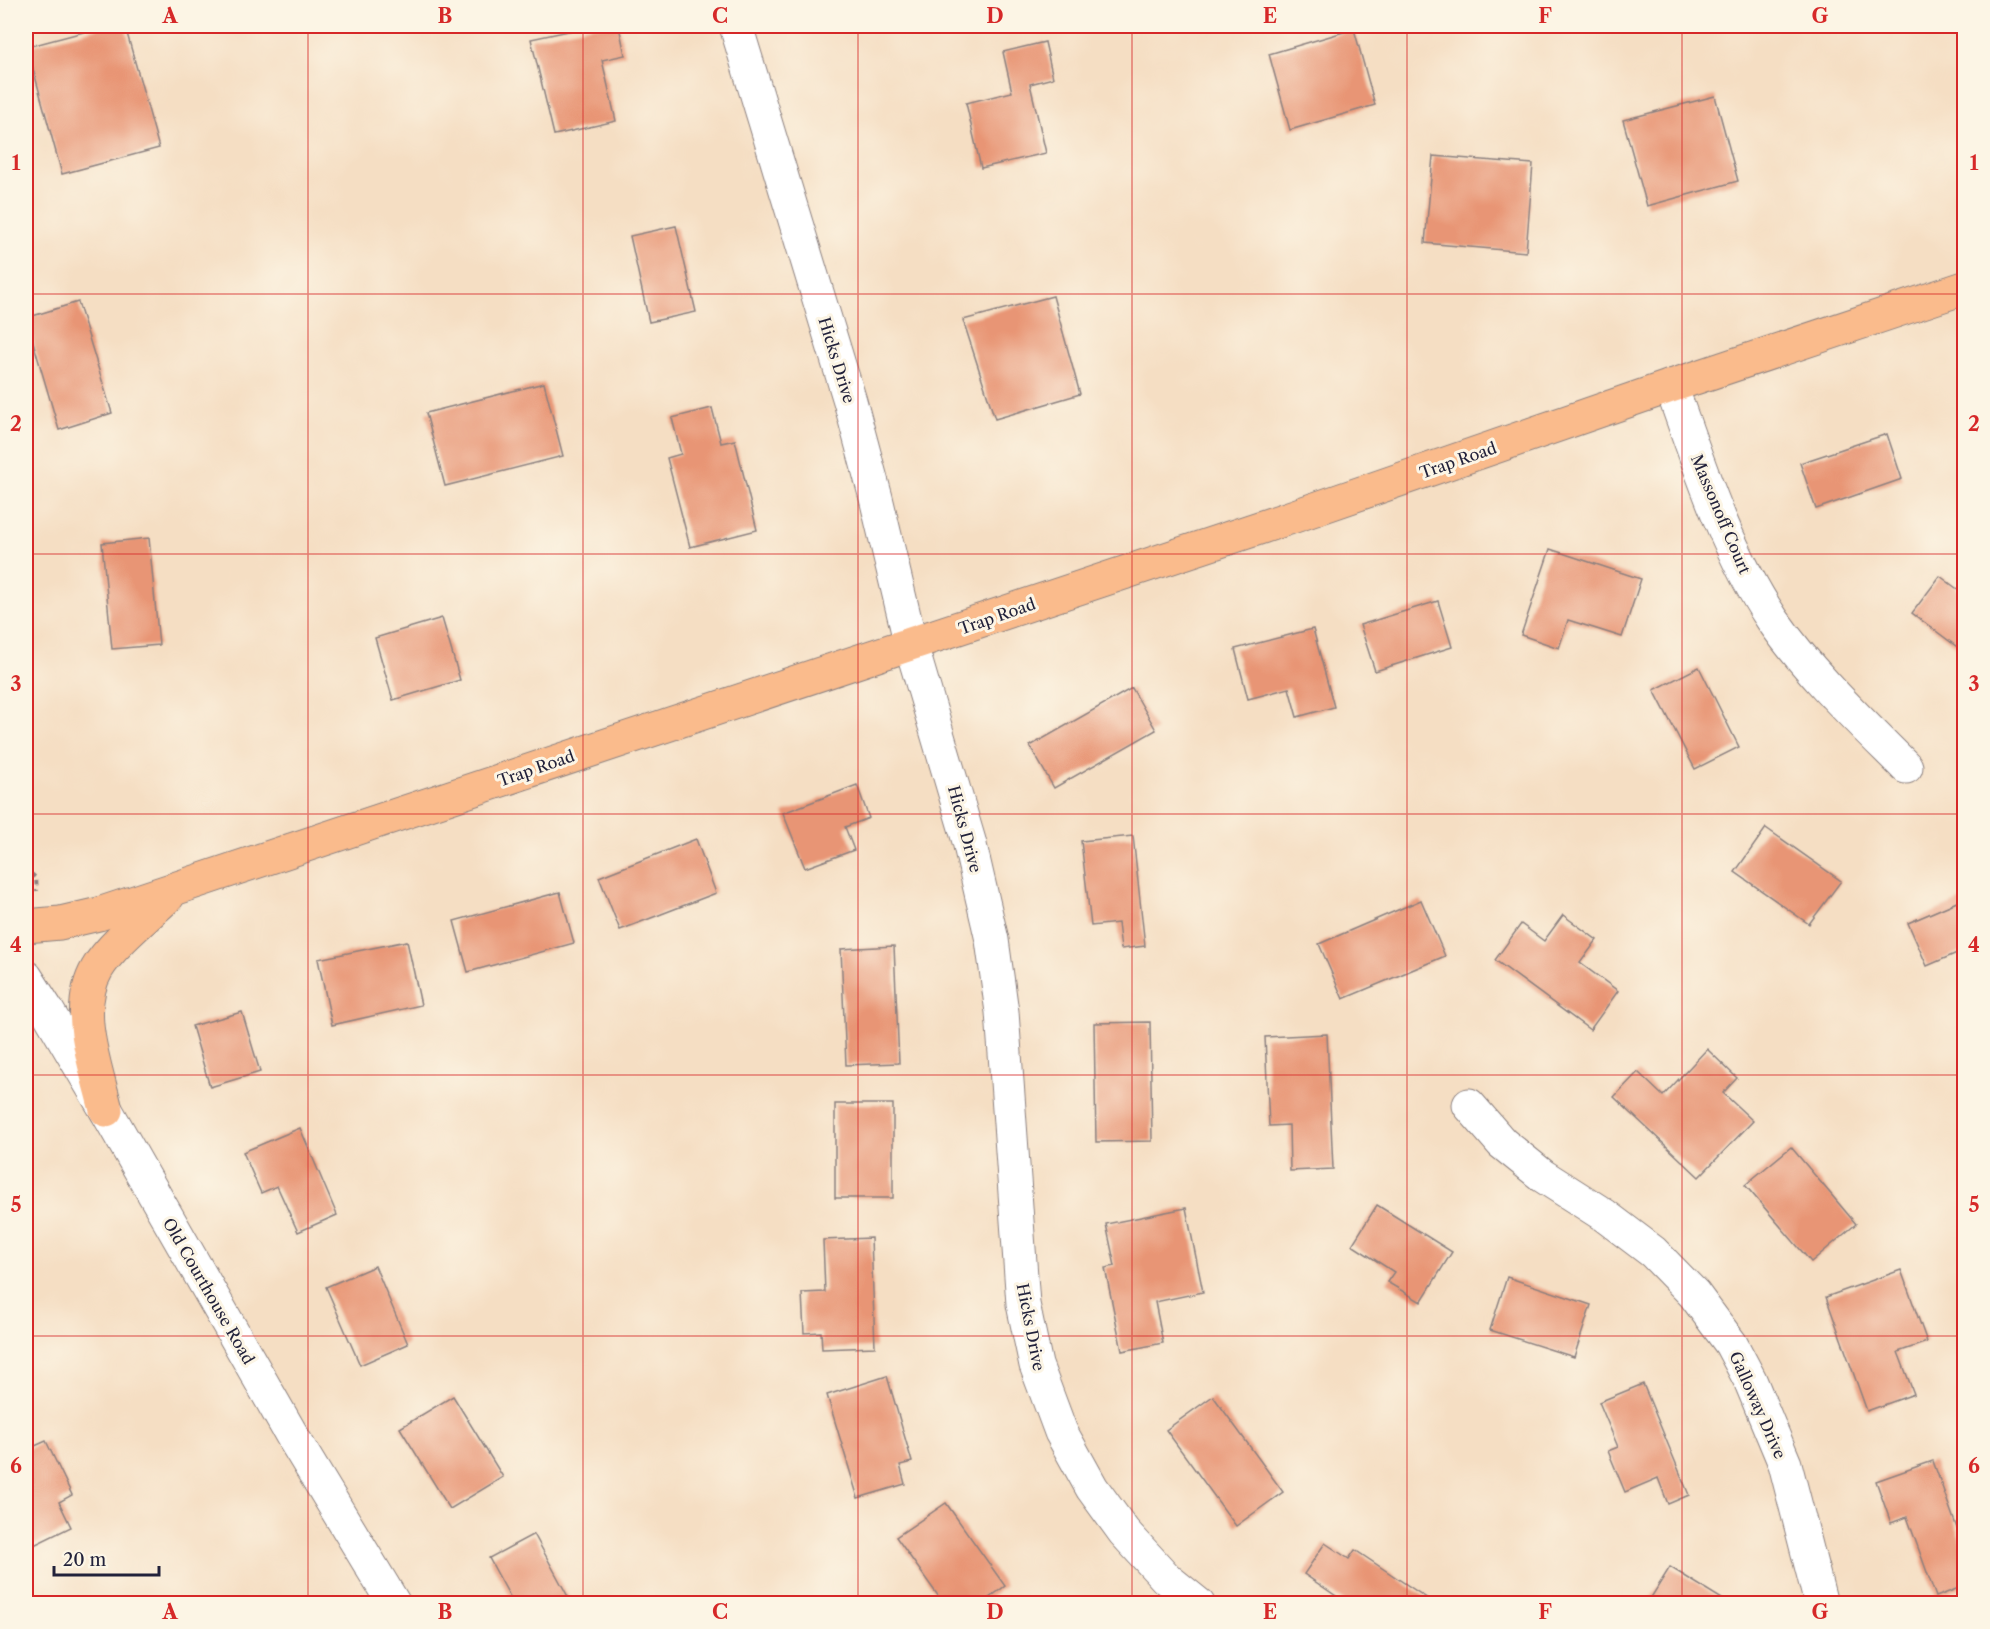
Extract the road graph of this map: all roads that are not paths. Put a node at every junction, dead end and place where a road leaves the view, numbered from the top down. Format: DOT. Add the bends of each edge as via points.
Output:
graph roads {
  1 [pos="736,26"];
  2 [pos="1965,288"];
  3 [pos="1671,386"];
  4 [pos="911,645"];
  5 [pos="1906,767"];
  6 [pos="174,889"];
  7 [pos="26,926"];
  8 [pos="26,977"];
  9 [pos="1469,1105"];
  10 [pos="106,1110"];
  11 [pos="394,1604"];
  12 [pos="1198,1604"];
  13 [pos="1821,1604"];
  1 -- 4 [label="street, Hicks Drive" via="850,401"];
  2 -- 3 [label="main road, Trap Road"];
  3 -- 4 [label="main road, Trap Road"];
  3 -- 5 [label="street, Massonoff Court" via="1720,519 1772,618 1811,670"];
  4 -- 6 [label="main road, Trap Road"];
  4 -- 12 [label="street, Hicks Drive" via="966,830 992,940 1002,1012 1023,1304 1036,1365 1061,1432 1092,1488 1124,1532 1167,1579"];
  6 -- 7 [label="main road, Trap Road" via="99,914"];
  6 -- 10 [label="main road" via="106,956 92,983 86,1020"];
  8 -- 10 [label="street, Old Courthouse Road"];
  9 -- 13 [label="street, Galloway Drive" via="1502,1143 1543,1176 1653,1252 1694,1294 1731,1344 1785,1464"];
  10 -- 11 [label="street, Old Courthouse Road" via="294,1439"];
}
